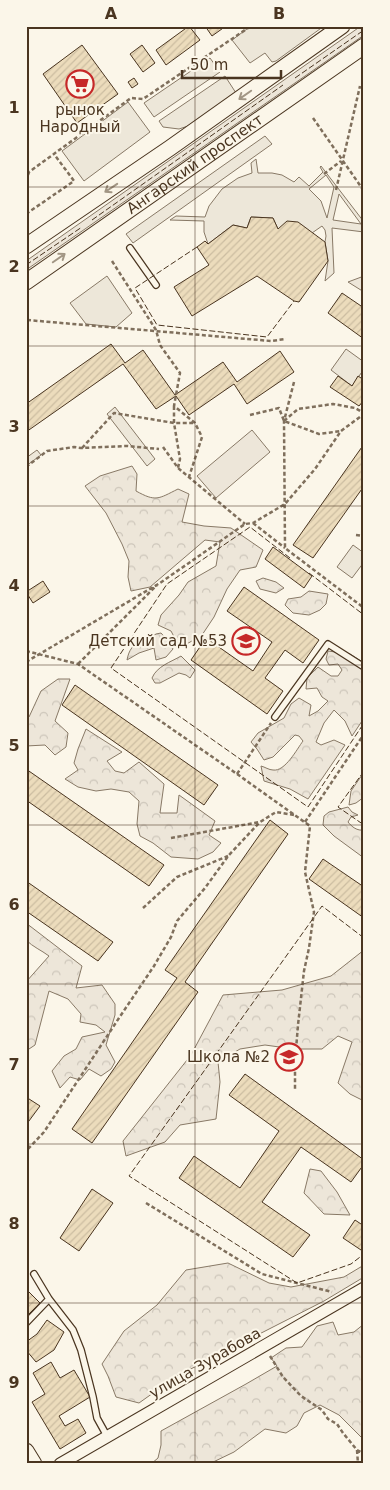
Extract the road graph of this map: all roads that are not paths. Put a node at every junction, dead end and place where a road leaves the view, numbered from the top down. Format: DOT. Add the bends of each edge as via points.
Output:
graph roads {
  1 [pos="342,26"];
  2 [pos="364,46"];
  3 [pos="26,246"];
  4 [pos="130,248"];
  5 [pos="26,282"];
  6 [pos="156,285"];
  7 [pos="364,667"];
  8 [pos="275,718"];
  9 [pos="34,1274"];
  10 [pos="364,1288"];
  11 [pos="49,1299"];
  12 [pos="26,1323"];
  13 [pos="107,1436"];
  14 [pos="26,1451"];
  15 [pos="34,1464"];
  16 [pos="60,1464"];
  1 -- 3 [label="street, Ангарский проспект, one-way"];
  5 -- 2 [label="street, Ангарский проспект, one-way"];
  4 -- 6 [label="lane"];
  7 -- 8 [label="lane" via="328,644"];
  9 -- 11 [label="lane"];
  10 -- 13 [label="street, улица Зурабова"];
  11 -- 12 [label="lane"];
  11 -- 13 [label="lane" via="74,1330 97,1418"];
  13 -- 16 [label="street, улица Зурабова"];
  14 -- 15 [label="street"];
}
